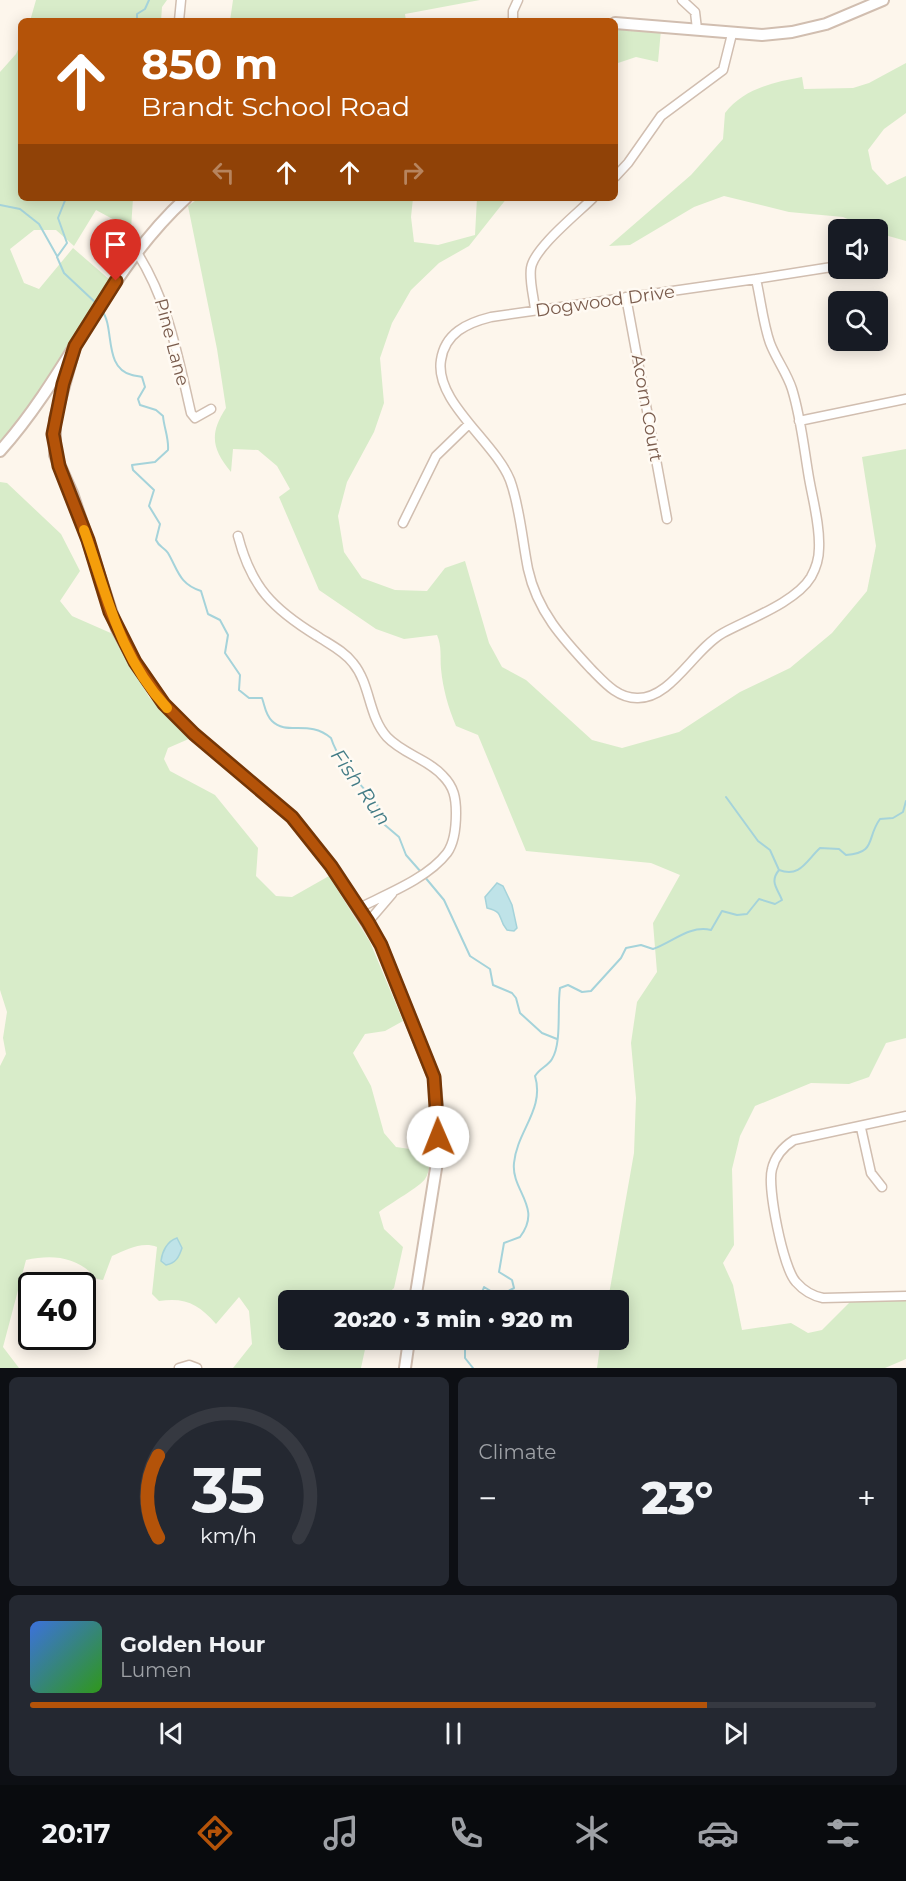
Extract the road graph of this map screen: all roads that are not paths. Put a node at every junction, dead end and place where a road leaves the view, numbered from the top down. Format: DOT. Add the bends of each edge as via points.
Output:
graph roads {
  1 [pos="181,0"];
  2 [pos="518,0"];
  3 [pos="682,0"];
  4 [pos="883,0"];
  5 [pos="179,18"];
  6 [pos="513,18"];
  7 [pos="618,23"];
  8 [pos="697,29"];
  9 [pos="732,34"];
  10 [pos="618,174"];
  11 [pos="183,201"];
  12 [pos="590,201"];
  13 [pos="136,252"];
  14 [pos="828,268"];
  15 [pos="756,279"];
  16 [pos="626,297"];
  17 [pos="536,310"];
  18 [pos="75,346"];
  19 [pos="906,399"];
  20 [pos="211,409"];
  21 [pos="799,421"];
  22 [pos="470,424"];
  23 [pos="0,451"];
  24 [pos="667,519"];
  25 [pos="403,523"];
  26 [pos="238,536"];
  27 [pos="392,894"];
  28 [pos="359,908"];
  29 [pos="368,922"];
  30 [pos="906,1116"];
  31 [pos="861,1128"];
  32 [pos="882,1187"];
  33 [pos="417,1290"];
  34 [pos="906,1296"];
  35 [pos="408,1350"];
  36 [pos="179,1368"];
  37 [pos="197,1368"];
  38 [pos="405,1368"];
  1 -- 5 [label="street"];
  2 -- 6 [label="street"];
  3 -- 8 [label="street" via="695,12"];
  4 -- 9 [label="street" via="814,27 762,35"];
  7 -- 8 [label="street"];
  8 -- 9 [label="street"];
  9 -- 10 [label="street" via="723,70 661,116"];
  11 -- 13 [label="street"];
  12 -- 17 [label="street" via="532,262"];
  13 -- 18 [label="street"];
  13 -- 20 [label="street, Pine Lane" via="162,301 191,413 195,418"];
  14 -- 15 [label="street"];
  15 -- 16 [label="street, Dogwood Drive"];
  15 -- 21 [label="street, Dogwood Drive" via="771,346 791,386"];
  16 -- 17 [label="street, Dogwood Drive"];
  16 -- 24 [label="street, Acorn Court"];
  17 -- 22 [label="street, Dogwood Drive" via="467,324 450,339 441,361 441,374 450,396"];
  18 -- 23 [label="street" via="36,406"];
  18 -- 28 [label="street" via="55,419 54,443 117,629 164,704 292,817"];
  19 -- 21 [label="street"];
  21 -- 22 [label="street, Dogwood Drive" via="819,536 819,555 811,578 789,598 704,645 662,690 640,698 618,693 608,685 568,646 542,609 528,570 510,480 499,457"];
  22 -- 25 [label="street" via="436,456"];
  26 -- 27 [label="street" via="246,563 262,593 293,621 352,662 364,681 374,716 385,735 436,769 453,789 455,832 447,853"];
  27 -- 28 [label="street"];
  27 -- 29 [label="street"];
  28 -- 29 [label="street"];
  29 -- 33 [label="street" via="434,1077 437,1096 437,1162"];
  30 -- 31 [label="street"];
  31 -- 32 [label="street" via="871,1173"];
  31 -- 34 [label="street" via="805,1136 784,1146 778,1155 770,1179 785,1260 795,1282 814,1296"];
  35 -- 38 [label="street"];
  36 -- 37 [label="street"];
}
